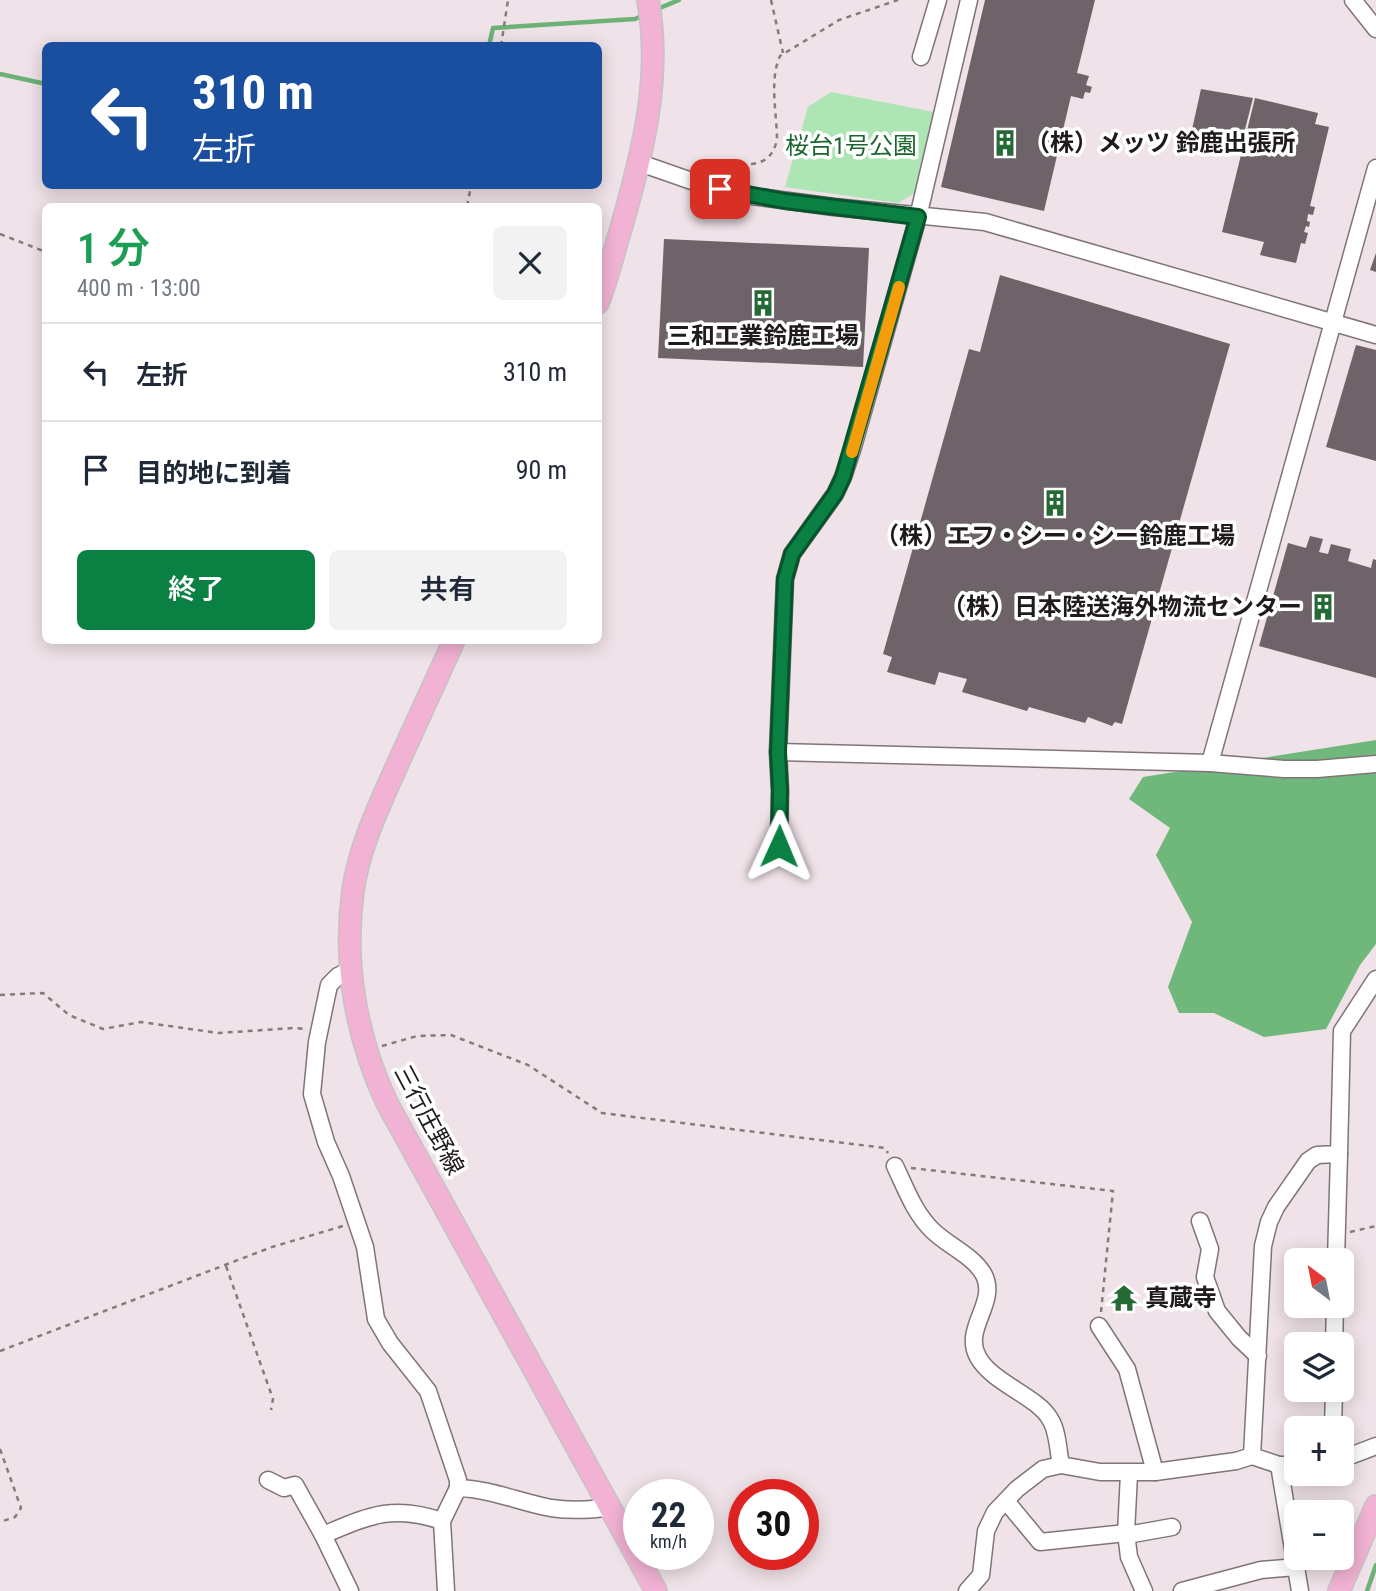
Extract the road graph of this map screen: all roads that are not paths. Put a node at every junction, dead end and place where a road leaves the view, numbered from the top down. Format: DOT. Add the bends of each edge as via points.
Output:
graph roads {
  1 [pos="938,0"];
  2 [pos="969,0"];
  3 [pos="1353,0"];
  4 [pos="649,3"];
  5 [pos="1376,29"];
  6 [pos="921,57"];
  7 [pos="639,163"];
  8 [pos="1376,169"];
  9 [pos="918,217"];
  10 [pos="602,289"];
  11 [pos="1333,323"];
  12 [pos="1376,335"];
  13 [pos="452,644"];
  14 [pos="778,752"];
  15 [pos="1210,763"];
  16 [pos="1376,764"];
  17 [pos="779,846"];
  18 [pos="350,971"];
  19 [pos="1376,979"];
  20 [pos="1339,1154"];
  21 [pos="895,1166"];
  22 [pos="1200,1221"];
  23 [pos="1336,1248"];
  24 [pos="1099,1326"];
  25 [pos="1258,1356"];
  26 [pos="1376,1446"];
  27 [pos="1354,1454"];
  28 [pos="1252,1456"];
  29 [pos="1061,1465"];
  30 [pos="1279,1465"];
  31 [pos="1284,1465"];
  32 [pos="1156,1472"];
  33 [pos="1129,1474"];
  34 [pos="268,1480"];
  35 [pos="458,1488"];
  36 [pos="1285,1500"];
  37 [pos="1006,1501"];
  38 [pos="1376,1506"];
  39 [pos="612,1507"];
  40 [pos="442,1521"];
  41 [pos="1172,1527"];
  42 [pos="1127,1534"];
  43 [pos="323,1535"];
  44 [pos="1284,1568"];
  45 [pos="1296,1570"];
  46 [pos="350,1591"];
  47 [pos="446,1591"];
  48 [pos="656,1591"];
  49 [pos="967,1591"];
  50 [pos="1144,1591"];
  51 [pos="1182,1591"];
  52 [pos="1300,1591"];
  53 [pos="1339,1591"];
  1 -- 6 [label="street"];
  2 -- 9 [label="street"];
  3 -- 5 [label="street"];
  4 -- 7 [label="main road" via="651,92"];
  7 -- 9 [label="street" via="736,194"];
  7 -- 10 [label="main road"];
  8 -- 11 [label="street"];
  9 -- 11 [label="street" via="985,222"];
  9 -- 14 [label="street" via="843,477 796,547 785,579"];
  11 -- 12 [label="street"];
  11 -- 15 [label="street"];
  13 -- 18 [label="main road, 三行庄野線" via="364,846 353,889"];
  14 -- 15 [label="street"];
  14 -- 17 [label="street"];
  15 -- 16 [label="street" via="1306,769"];
  18 -- 35 [label="street" via="329,985 312,1094 365,1247 376,1319 428,1391"];
  18 -- 39 [label="main road, 三行庄野線" via="359,1026 387,1103"];
  19 -- 20 [label="street" via="1342,1031"];
  20 -- 23 [label="street"];
  20 -- 25 [label="street" via="1317,1155 1308,1161 1269,1222 1263,1246"];
  21 -- 29 [label="street" via="922,1220 984,1275 987,1295 974,1332 977,1357 1046,1413 1054,1427"];
  22 -- 25 [label="street" via="1210,1249 1205,1277 1217,1311"];
  24 -- 32 [label="street" via="1127,1369"];
  25 -- 28 [label="street"];
  26 -- 27 [label="street"];
  28 -- 30 [label="street"];
  28 -- 32 [label="street"];
  29 -- 33 [label="street"];
  29 -- 37 [label="street" via="1043,1469"];
  30 -- 31 [label="street"];
  30 -- 36 [label="street"];
  32 -- 33 [label="street"];
  33 -- 42 [label="street"];
  34 -- 43 [label="street" via="284,1488 295,1485"];
  35 -- 39 [label="street" via="552,1508"];
  35 -- 40 [label="street"];
  37 -- 42 [label="street" via="1040,1542"];
  37 -- 49 [label="street" via="986,1531 981,1575"];
  38 -- 53 [label="main road"];
  39 -- 48 [label="main road, 三行庄野線"];
  40 -- 43 [label="street" via="419,1513 395,1512 361,1519"];
  40 -- 47 [label="street"];
  41 -- 42 [label="street"];
  42 -- 50 [label="street" via="1129,1557"];
  43 -- 46 [label="street"];
  44 -- 51 [label="street"];
  45 -- 52 [label="street"];
}
